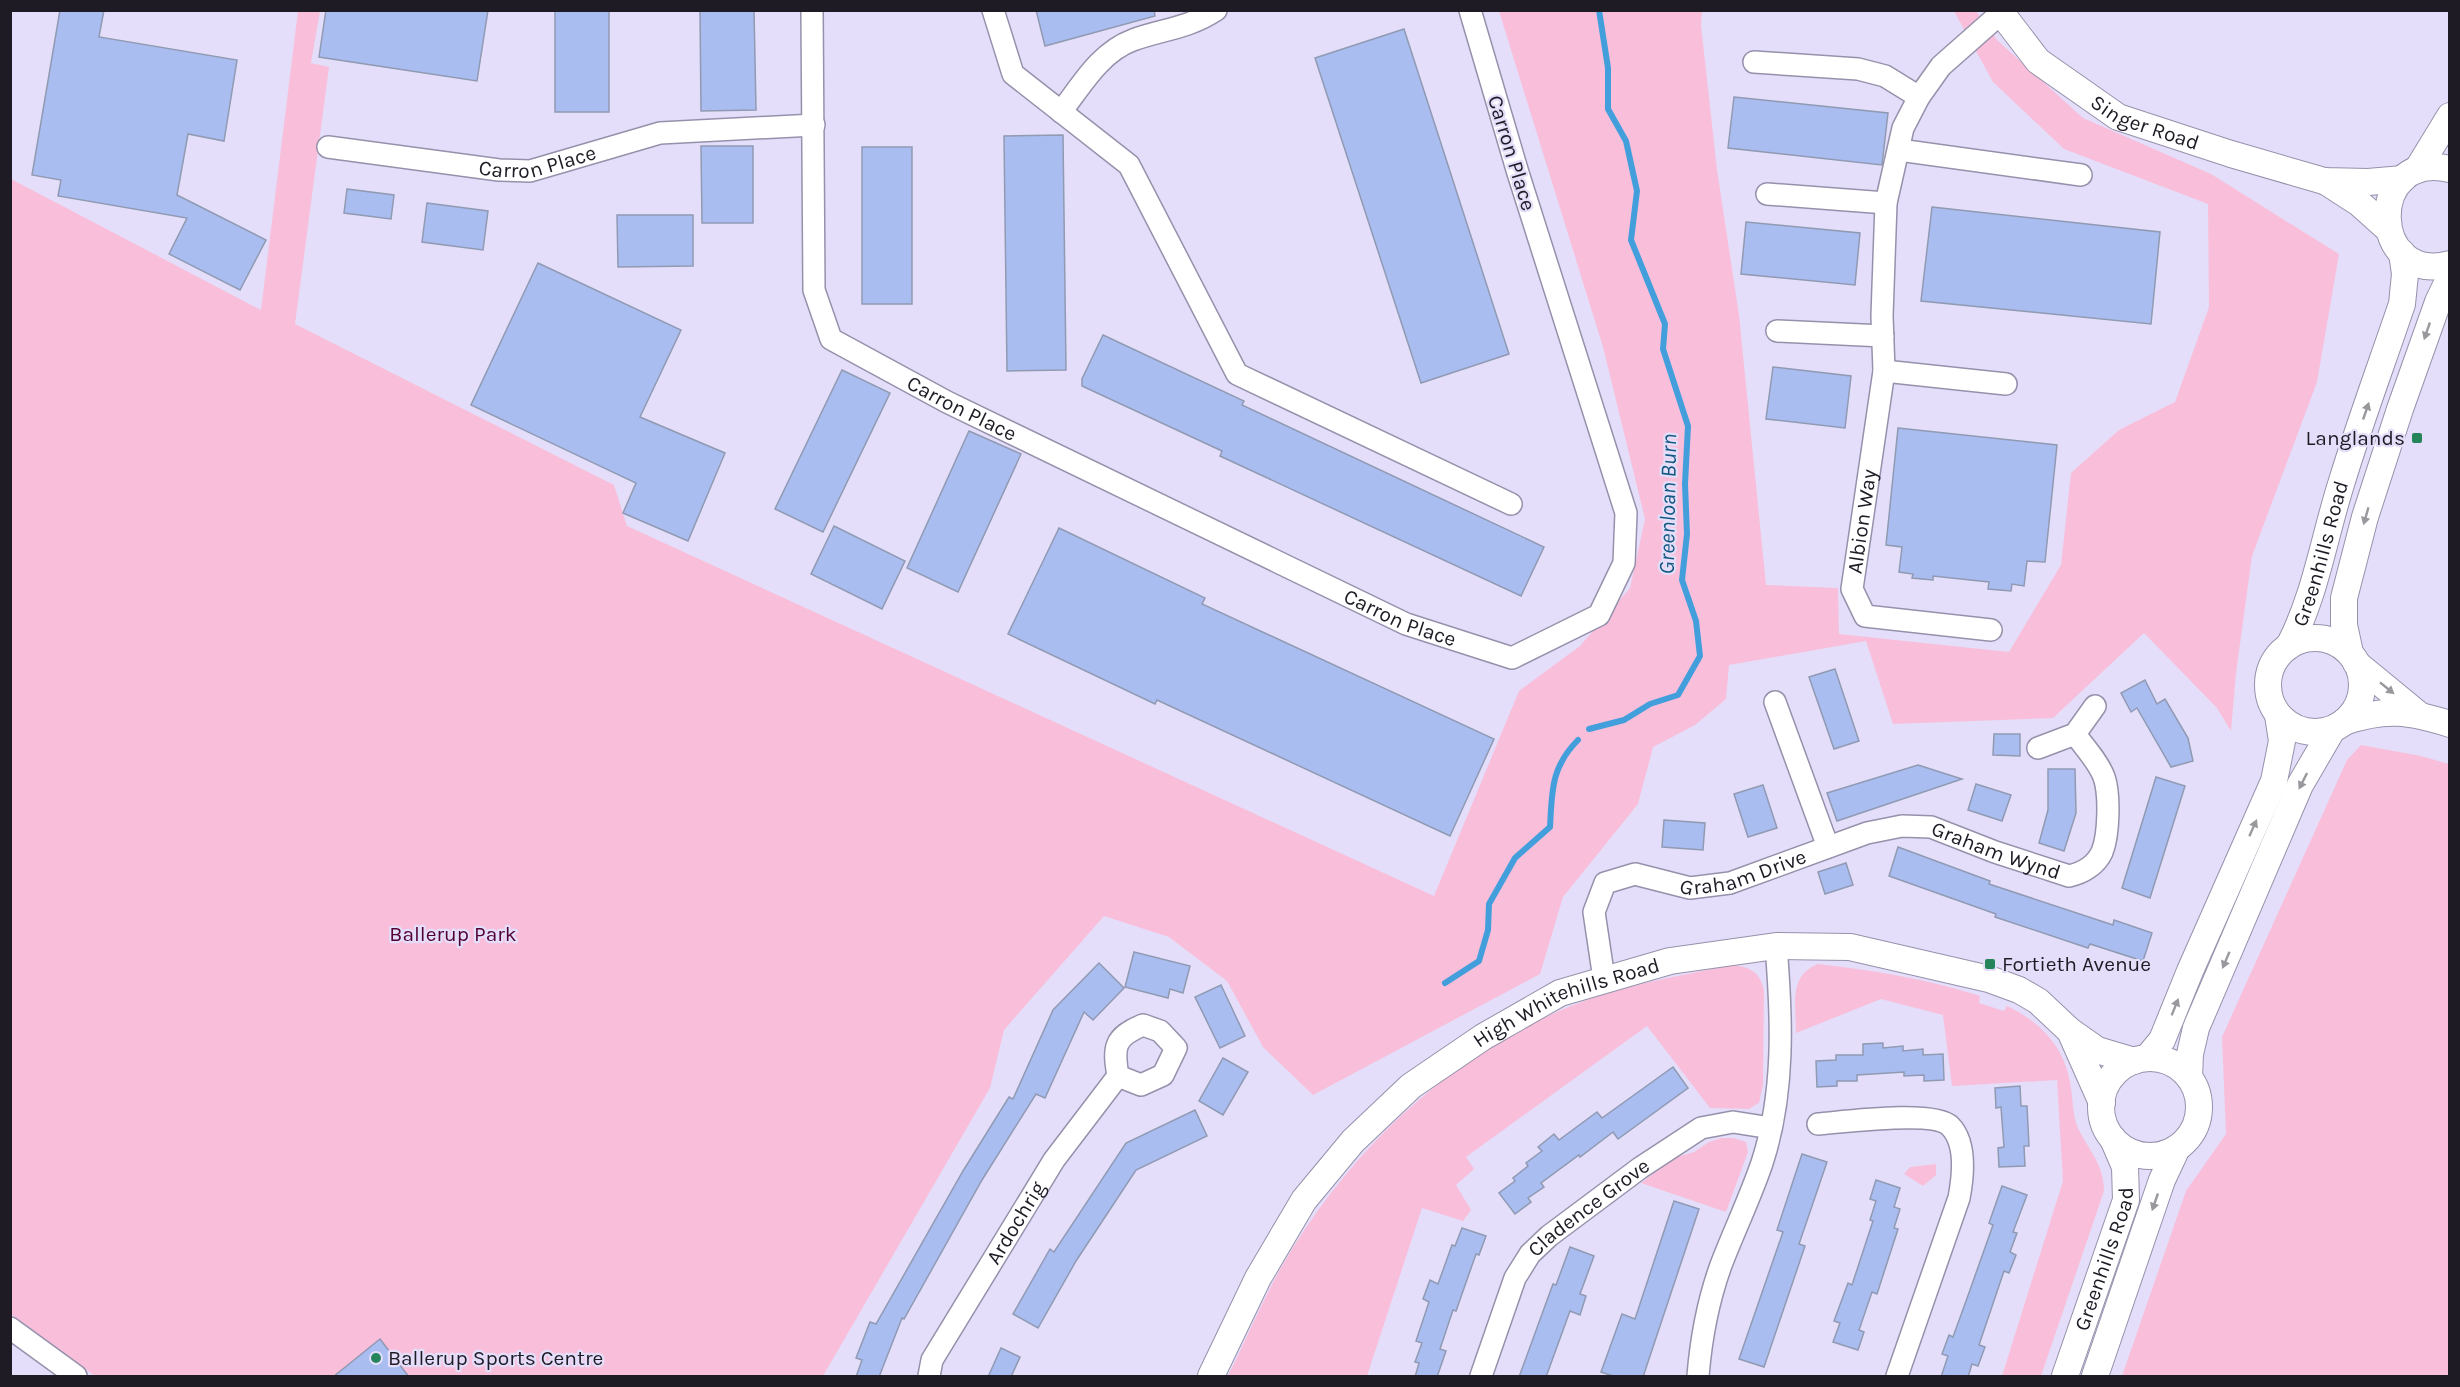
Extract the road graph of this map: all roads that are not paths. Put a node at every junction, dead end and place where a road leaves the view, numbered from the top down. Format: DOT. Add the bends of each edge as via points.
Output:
graph roads {
  1 [pos="812,10"];
  2 [pos="993,10"];
  3 [pos="1216,10"];
  4 [pos="1470,10"];
  5 [pos="2000,12"];
  6 [pos="1754,62"];
  7 [pos="1919,97"];
  8 [pos="1061,112"];
  9 [pos="2450,116"];
  10 [pos="814,125"];
  11 [pos="328,147"];
  12 [pos="1899,150"];
  13 [pos="2450,169"];
  14 [pos="2081,175"];
  15 [pos="2410,175"];
  16 [pos="2324,181"];
  17 [pos="1767,194"];
  18 [pos="1886,203"];
  19 [pos="2387,228"];
  20 [pos="2402,253"];
  21 [pos="2450,264"];
  22 [pos="2450,277"];
  23 [pos="1777,331"];
  24 [pos="1883,336"];
  25 [pos="1884,371"];
  26 [pos="2006,384"];
  27 [pos="1511,504"];
  28 [pos="1991,630"];
  29 [pos="2289,646"];
  30 [pos="2353,658"];
  31 [pos="1775,702"];
  32 [pos="2095,706"];
  33 [pos="2418,714"];
  34 [pos="2278,715"];
  35 [pos="2450,724"];
  36 [pos="2338,726"];
  37 [pos="2075,734"];
  38 [pos="2038,748"];
  39 [pos="1828,846"];
  40 [pos="1776,946"];
  41 [pos="1604,979"];
  42 [pos="2070,1031"];
  43 [pos="2140,1060"];
  44 [pos="1118,1076"];
  45 [pos="2190,1077"];
  46 [pos="2102,1103"];
  47 [pos="1818,1124"];
  48 [pos="1771,1128"];
  49 [pos="2113,1139"];
  50 [pos="2178,1148"];
  51 [pos="10,1328"];
  52 [pos="76,1377"];
  53 [pos="929,1377"];
  54 [pos="1211,1377"];
  55 [pos="1481,1377"];
  56 [pos="1698,1377"];
  57 [pos="1897,1377"];
  58 [pos="2065,1377"];
  59 [pos="2095,1377"];
  1 -- 10 [label="street, Carron Place"];
  2 -- 8 [label="street" via="1013,74"];
  3 -- 8 [label="street" via="1197,22 1131,41 1098,63"];
  4 -- 10 [label="street, Carron Place" via="1626,513 1624,563 1599,615 1512,658 1406,624 947,402 831,339 814,290"];
  5 -- 7 [label="street, Albion Way" via="1941,66"];
  5 -- 16 [label="street, Singer Road" via="2038,61 2118,117"];
  6 -- 7 [label="street" via="1858,69 1885,76"];
  7 -- 12 [label="street, Albion Way" via="1903,128"];
  8 -- 27 [label="street" via="1129,165 1237,374"];
  9 -- 15 [label="street"];
  10 -- 11 [label="street, Carron Place" via="660,132 530,171"];
  12 -- 14 [label="street"];
  12 -- 18 [label="street, Albion Way"];
  13 -- 15 [label="street, Singer Road" via="2432,167"];
  15 -- 16 [label="street, Singer Road" via="2368,182"];
  15 -- 19 [label="street" via="2394,189 2388,201"];
  16 -- 19 [label="street, Singer Road" via="2359,203"];
  17 -- 18 [label="street"];
  18 -- 24 [label="street, Albion Way"];
  19 -- 20 [label="street, Singer Road"];
  20 -- 21 [label="street" via="2428,266"];
  29 -- 20 [label="street, Greenhills Road, one-way" via="2315,584 2341,482 2402,304"];
  22 -- 30 [label="street, Greenhills Road, one-way" via="2400,409 2347,587 2342,611"];
  23 -- 24 [label="street"];
  24 -- 25 [label="street, Albion Way"];
  25 -- 26 [label="street"];
  25 -- 28 [label="street, Albion Way" via="1852,589 1865,616"];
  29 -- 30 [label="street" via="2303,639 2319,638 2334,642"];
  29 -- 34 [label="street" via="2277,657 2267,686"];
  30 -- 33 [label="street, one-way"];
  30 -- 36 [label="street" via="2361,675 2360,700 2353,713"];
  31 -- 39 [label="street, Graham Drive"];
  32 -- 37 [label="street"];
  33 -- 35 [label="street"];
  33 -- 36 [label="street" via="2368,714"];
  34 -- 36 [label="street" via="2303,731 2317,733"];
  43 -- 34 [label="street, one-way" via="2162,1040 2274,781 2282,741"];
  36 -- 45 [label="street, one-way" via="2300,785 2196,1028"];
  37 -- 38 [label="street"];
  37 -- 39 [label="street, Graham Wynd" via="2098,763 2105,780 2108,814 2102,851 2080,873 2069,876 1931,827 1902,826"];
  39 -- 41 [label="street, Graham Drive" via="1730,883 1690,888 1635,874 1605,883 1594,912"];
  40 -- 41 [label="street, High Whitehills Road" via="1670,961"];
  40 -- 42 [label="street, High Whitehills Road" via="1850,947 1989,979 2038,1001"];
  40 -- 48 [label="street" via="1781,1030"];
  41 -- 54 [label="street, High Whitehills Road" via="1560,993 1483,1037 1411,1086 1353,1141 1304,1200 1258,1278"];
  42 -- 43 [label="street, High Whitehills Road" via="2097,1050"];
  42 -- 46 [label="street, High Whitehills Road"];
  43 -- 45 [label="street" via="2171,1063"];
  43 -- 46 [label="street" via="2121,1068 2111,1078"];
  44 -- 53 [label="street, Ardochrig" via="1054,1160 932,1360"];
  45 -- 50 [label="street" via="2200,1107 2193,1130"];
  46 -- 49 [label="street" via="2104,1125"];
  47 -- 57 [label="street" via="1926,1117 1950,1126 1957,1138 1963,1177 1959,1198"];
  48 -- 55 [label="street, Cladence Grove" via="1733,1122 1701,1128 1549,1236 1530,1254 1515,1278"];
  48 -- 56 [label="street" via="1762,1163 1720,1267 1708,1309"];
  49 -- 50 [label="street" via="2144,1155 2164,1154"];
  49 -- 58 [label="street, Greenhills Road" via="2125,1167 2126,1200"];
  50 -- 59 [label="street, Greenhills Road, one-way" via="2162,1180"];
  51 -- 52 [label="street"];
}
